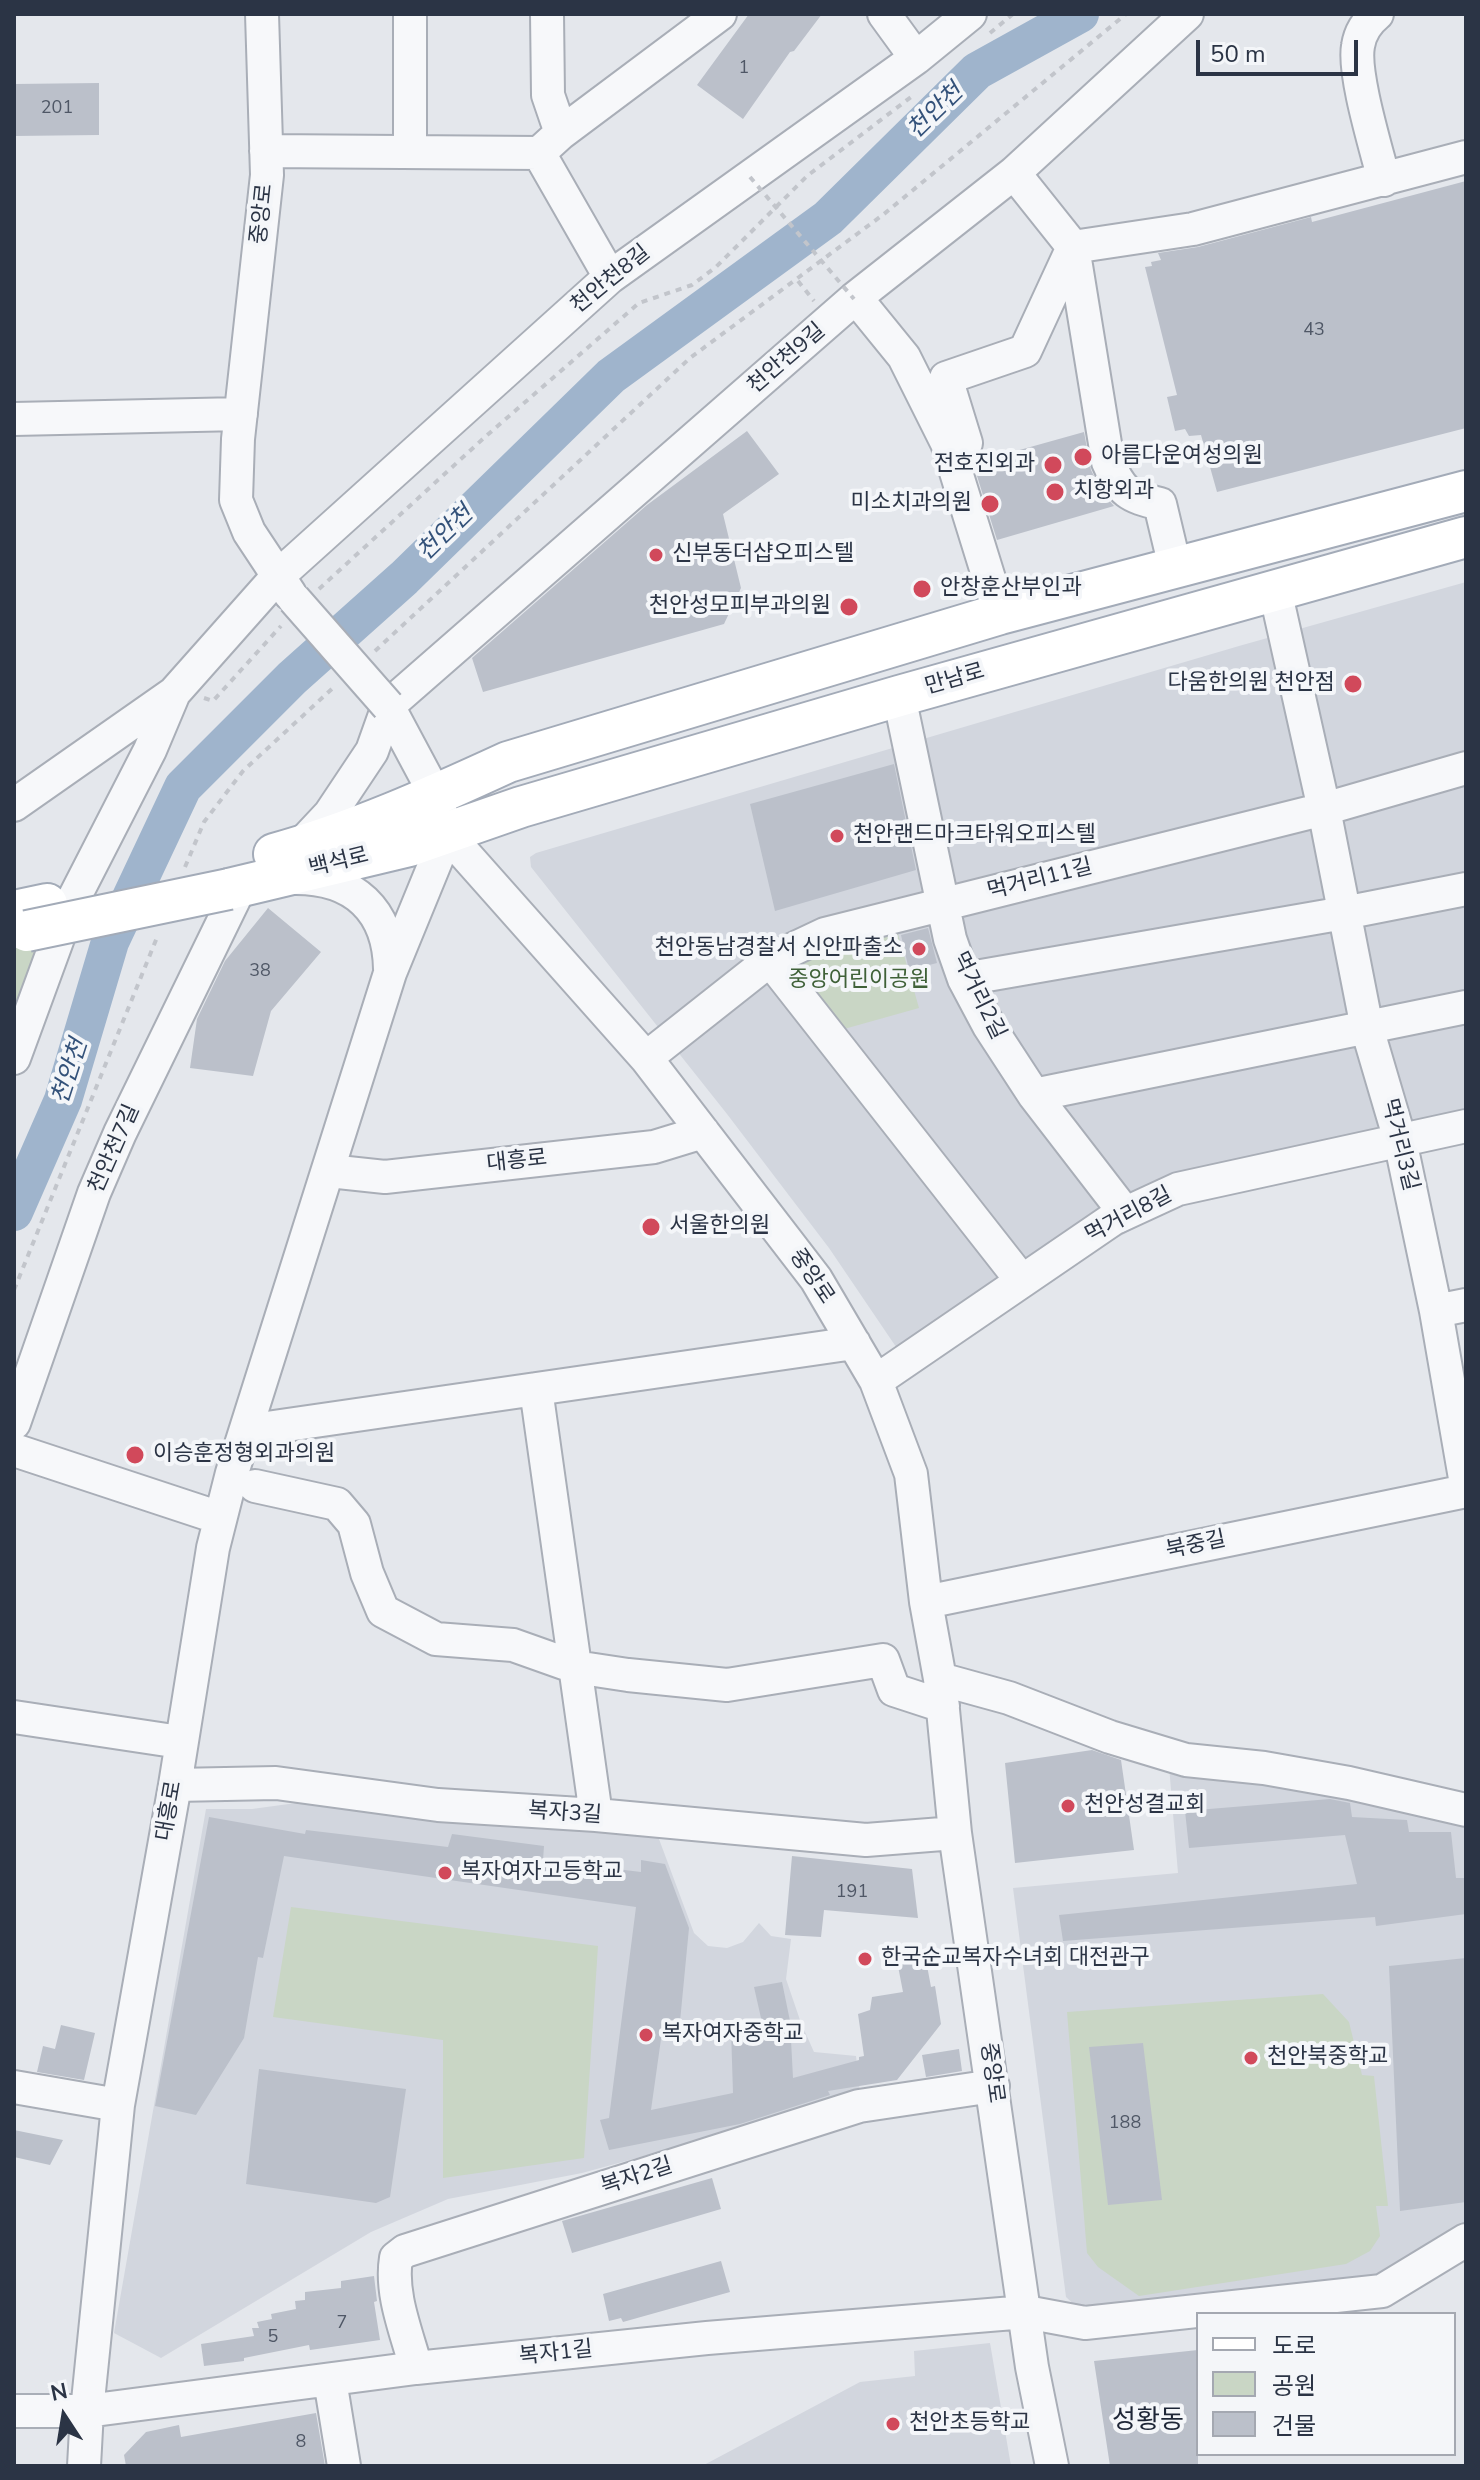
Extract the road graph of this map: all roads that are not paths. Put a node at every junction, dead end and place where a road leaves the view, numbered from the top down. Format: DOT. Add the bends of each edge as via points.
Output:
graph roads {
  1 [pos="262,14"];
  2 [pos="410,14"];
  3 [pos="547,14"];
  4 [pos="720,14"];
  5 [pos="884,14"];
  6 [pos="1187,14"];
  7 [pos="1377,14"];
  8 [pos="685,28"];
  9 [pos="975,28"];
  10 [pos="919,73"];
  11 [pos="550,143"];
  12 [pos="266,151"];
  13 [pos="410,152"];
  14 [pos="1466,157"];
  15 [pos="1014,173"];
  16 [pos="1384,180"];
  17 [pos="1073,247"];
  18 [pos="610,277"];
  19 [pos="855,298"];
  20 [pos="241,414"];
  21 [pos="14,419"];
  22 [pos="966,443"];
  23 [pos="1466,491"];
  24 [pos="1466,537"];
  25 [pos="1175,567"];
  26 [pos="1275,590"];
  27 [pos="291,599"];
  28 [pos="1000,614"];
  29 [pos="174,693"];
  30 [pos="899,696"];
  31 [pos="388,706"];
  32 [pos="599,734"];
  33 [pos="1466,768"];
  34 [pos="615,780"];
  35 [pos="436,796"];
  36 [pos="14,805"];
  37 [pos="1324,809"];
  38 [pos="447,834"];
  39 [pos="258,872"];
  40 [pos="1466,889"];
  41 [pos="943,904"];
  42 [pos="1344,913"];
  43 [pos="25,920"];
  44 [pos="770,960"];
  45 [pos="390,973"];
  46 [pos="964,979"];
  47 [pos="1466,1007"];
  48 [pos="1367,1028"];
  49 [pos="14,1058"];
  50 [pos="646,1058"];
  51 [pos="1034,1095"];
  52 [pos="1466,1126"];
  53 [pos="703,1132"];
  54 [pos="1400,1140"];
  55 [pos="329,1171"];
  56 [pos="1125,1213"];
  57 [pos="1022,1281"];
  58 [pos="1451,1308"];
  59 [pos="854,1343"];
  60 [pos="876,1381"];
  61 [pos="536,1389"];
  62 [pos="14,1423"];
  63 [pos="246,1431"];
  64 [pos="14,1450"];
  65 [pos="1466,1484"];
  66 [pos="255,1486"];
  67 [pos="1466,1491"];
  68 [pos="220,1518"];
  69 [pos="926,1602"];
  70 [pos="575,1667"];
  71 [pos="941,1692"];
  72 [pos="14,1717"];
  73 [pos="180,1742"];
  74 [pos="175,1785"];
  75 [pos="1466,1810"];
  76 [pos="596,1815"];
  77 [pos="955,1833"];
  78 [pos="993,2086"];
  79 [pos="14,2087"];
  80 [pos="118,2105"];
  81 [pos="1466,2240"];
  82 [pos="1026,2312"];
  83 [pos="416,2368"];
  84 [pos="330,2380"];
  85 [pos="14,2411"];
  86 [pos="87,2411"];
  87 [pos="84,2466"];
  88 [pos="344,2466"];
  89 [pos="1052,2466"];
  1 -- 12 [label="street, 중앙로"];
  2 -- 13 [label="street"];
  3 -- 11 [label="street"];
  4 -- 8 [label="street"];
  5 -- 10 [label="street"];
  6 -- 15 [label="street, 천안천9길"];
  7 -- 16 [label="street" via="1366,26 1357,54"];
  8 -- 11 [label="street"];
  9 -- 10 [label="street, 천안천8길"];
  10 -- 18 [label="street, 천안천8길" via="750,177"];
  11 -- 13 [label="street"];
  11 -- 18 [label="street"];
  12 -- 13 [label="street"];
  12 -- 20 [label="street, 중앙로"];
  14 -- 16 [label="street"];
  15 -- 17 [label="street"];
  15 -- 19 [label="street, 천안천9길"];
  16 -- 17 [label="street" via="1193,229"];
  17 -- 22 [label="street" via="1025,351 946,378"];
  17 -- 25 [label="street" via="1108,462 1118,484 1132,497 1160,504"];
  18 -- 27 [label="street, 천안천8길"];
  19 -- 28 [label="street" via="904,357 947,443"];
  19 -- 31 [label="street, 천안천9길"];
  20 -- 21 [label="street"];
  20 -- 27 [label="street, 중앙로" via="236,500 249,532"];
  23 -- 25 [label="main road"];
  24 -- 26 [label="main road, 만남로"];
  25 -- 28 [label="main road"];
  26 -- 30 [label="main road, 만남로"];
  26 -- 37 [label="street, 먹거리3길"];
  27 -- 29 [label="street, 천안천8길"];
  27 -- 31 [label="street, 중앙로, bridge"];
  28 -- 32 [label="main road"];
  29 -- 36 [label="street"];
  29 -- 49 [label="street" via="69,908"];
  30 -- 34 [label="main road, 만남로"];
  30 -- 41 [label="street, 먹거리2길"];
  31 -- 35 [label="street"];
  31 -- 39 [label="street, 천안천7길" via="372,751 330,814"];
  32 -- 34 [label="main road" via="586,746 582,764 594,778"];
  32 -- 35 [label="main road" via="508,762"];
  33 -- 37 [label="street, 먹거리11길"];
  34 -- 38 [label="main road, 만남로"];
  35 -- 38 [label="street"];
  35 -- 39 [label="main road, 백석로"];
  37 -- 41 [label="street, 먹거리11길"];
  37 -- 42 [label="street, 먹거리3길"];
  38 -- 39 [label="main road, 백석로"];
  38 -- 45 [label="street, 대흥로"];
  38 -- 50 [label="street, 중앙로"];
  39 -- 43 [label="main road, bridge"];
  39 -- 45 [label="street" via="319,878 342,884 360,897 384,929"];
  39 -- 62 [label="street, 천안천7길" via="120,1133"];
  40 -- 42 [label="street"];
  41 -- 44 [label="street, 먹거리11길" via="825,934"];
  41 -- 46 [label="street, 먹거리2길"];
  42 -- 46 [label="street"];
  42 -- 48 [label="street, 먹거리3길"];
  44 -- 50 [label="street, 먹거리11길"];
  44 -- 57 [label="street"];
  45 -- 55 [label="street, 대흥로"];
  46 -- 51 [label="street, 먹거리2길"];
  47 -- 48 [label="street"];
  48 -- 51 [label="street"];
  48 -- 54 [label="street, 먹거리3길"];
  50 -- 53 [label="street, 중앙로"];
  51 -- 56 [label="street, 먹거리2길"];
  52 -- 54 [label="street, 먹거리8길"];
  53 -- 55 [label="street, 대흥로" via="654,1147 385,1177"];
  53 -- 59 [label="street, 중앙로" via="816,1279"];
  54 -- 56 [label="street, 먹거리8길" via="1178,1189"];
  54 -- 58 [label="street, 먹거리3길"];
  55 -- 63 [label="street, 대흥로"];
  56 -- 57 [label="street, 먹거리8길"];
  57 -- 60 [label="street, 먹거리8길"];
  58 -- 65 [label="street, 먹거리3길"];
  59 -- 60 [label="street, 중앙로"];
  59 -- 61 [label="street"];
  60 -- 69 [label="street, 중앙로" via="911,1474"];
  61 -- 63 [label="street"];
  61 -- 70 [label="street"];
  63 -- 68 [label="street, 대흥로"];
  64 -- 68 [label="street"];
  66 -- 70 [label="street" via="337,1504 354,1524 383,1611 436,1639 513,1645"];
  67 -- 69 [label="street, 북중길"];
  68 -- 73 [label="street, 대흥로"];
  69 -- 71 [label="street, 중앙로"];
  70 -- 71 [label="street" via="727,1685 883,1660 894,1690"];
  70 -- 76 [label="street"];
  71 -- 75 [label="street" via="1009,1698 1186,1760 1349,1783"];
  71 -- 77 [label="street, 중앙로"];
  72 -- 73 [label="street"];
  73 -- 74 [label="street, 대흥로"];
  74 -- 76 [label="street, 복자3길" via="276,1783 438,1805"];
  74 -- 80 [label="street, 대흥로"];
  76 -- 77 [label="street, 복자3길" via="866,1840"];
  77 -- 78 [label="street, 중앙로"];
  78 -- 82 [label="street, 중앙로"];
  78 -- 83 [label="street, 복자2길" via="859,2106 405,2251 396,2258 393,2273"];
  79 -- 80 [label="street"];
  80 -- 86 [label="street, 대흥로"];
  81 -- 82 [label="street, 복자1길" via="1382,2291 1085,2323"];
  82 -- 83 [label="street, 복자1길"];
  82 -- 89 [label="street, 중앙로"];
  83 -- 84 [label="street, 복자1길"];
  84 -- 86 [label="street, 복자1길"];
  84 -- 88 [label="street"];
  85 -- 86 [label="street, 복자1길"];
  86 -- 87 [label="street, 대흥로"];
}
